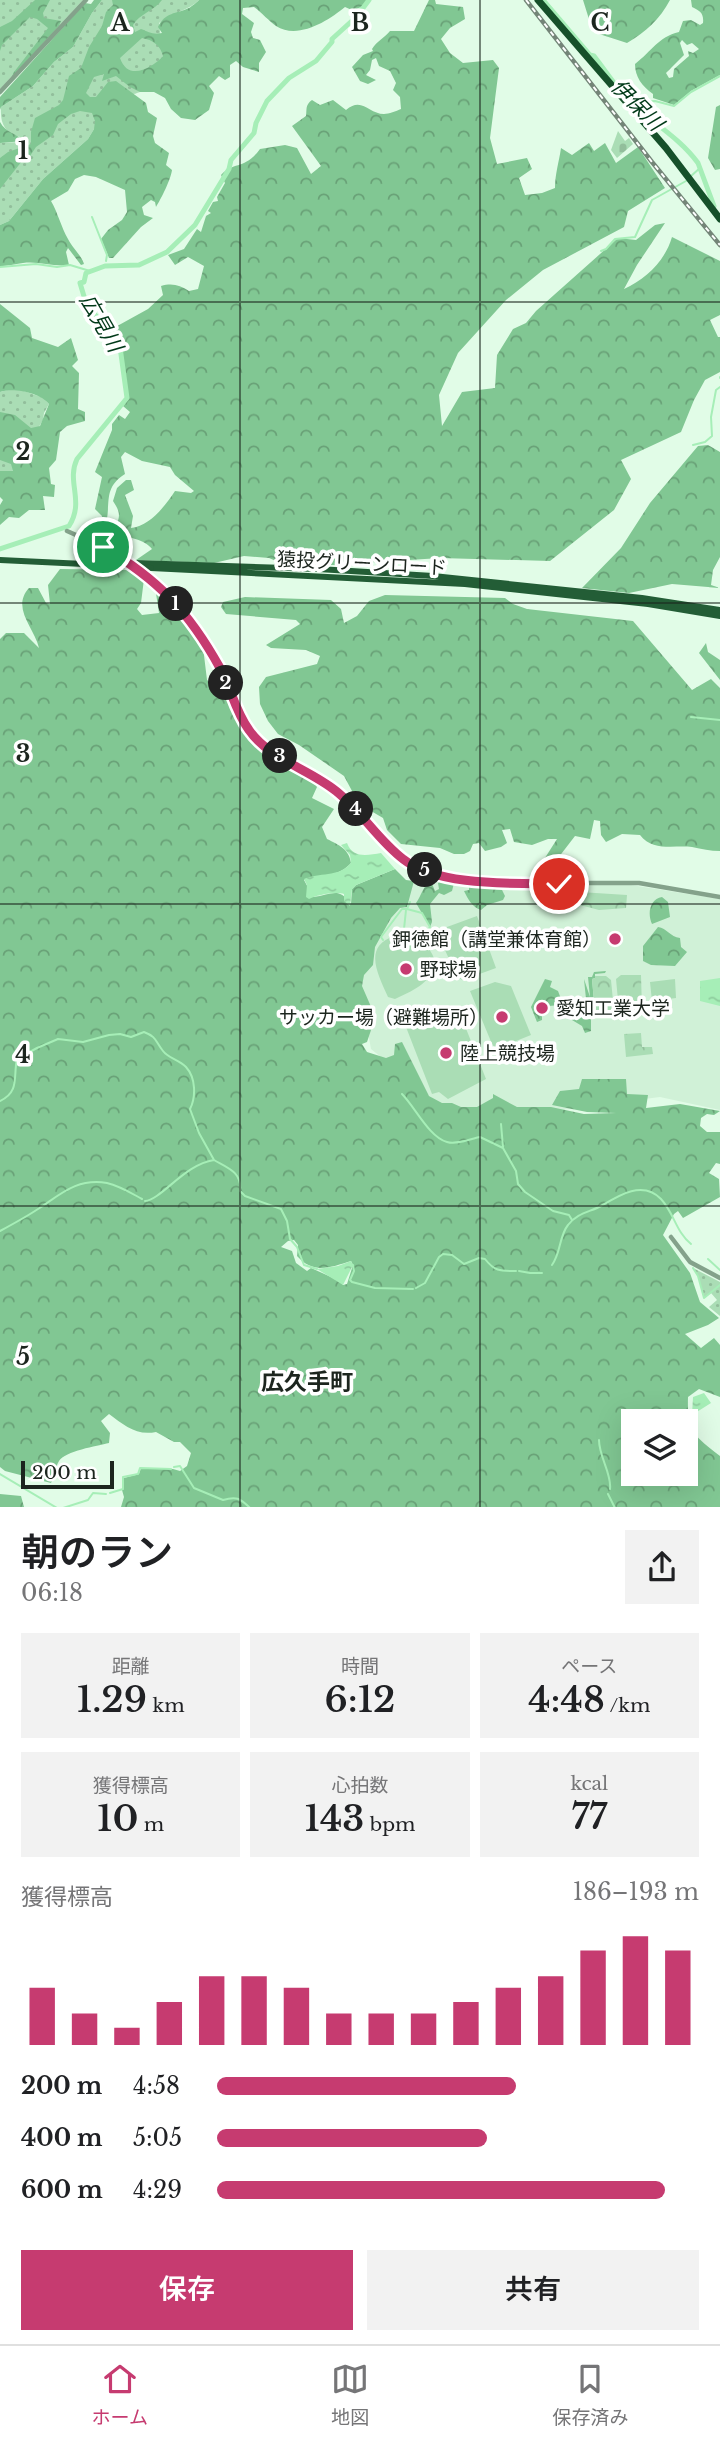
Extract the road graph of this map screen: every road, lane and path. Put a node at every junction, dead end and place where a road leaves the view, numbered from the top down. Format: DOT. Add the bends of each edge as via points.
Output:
graph roads {
  1 [pos="86,0"];
  2 [pos="538,0"];
  3 [pos="0,92"];
  4 [pos="720,219"];
  5 [pos="67,531"];
  6 [pos="1,558"];
  7 [pos="720,610"];
  8 [pos="720,616"];
  9 [pos="720,897"];
  10 [pos="671,1237"];
  11 [pos="720,1278"];
  1 -- 3 [label="street"];
  2 -- 4 [label="highway" via="666,148"];
  5 -- 9 [label="street" via="125,560 156,582 210,652 252,734 336,791 404,860 469,881 639,883"];
  6 -- 7 [label="main road, 猿投グリーンロード, bridge" via="433,576"];
  6 -- 8 [label="main road, 猿投グリーンロード, bridge" via="477,585"];
  10 -- 11 [label="street" via="690,1262"];
}
